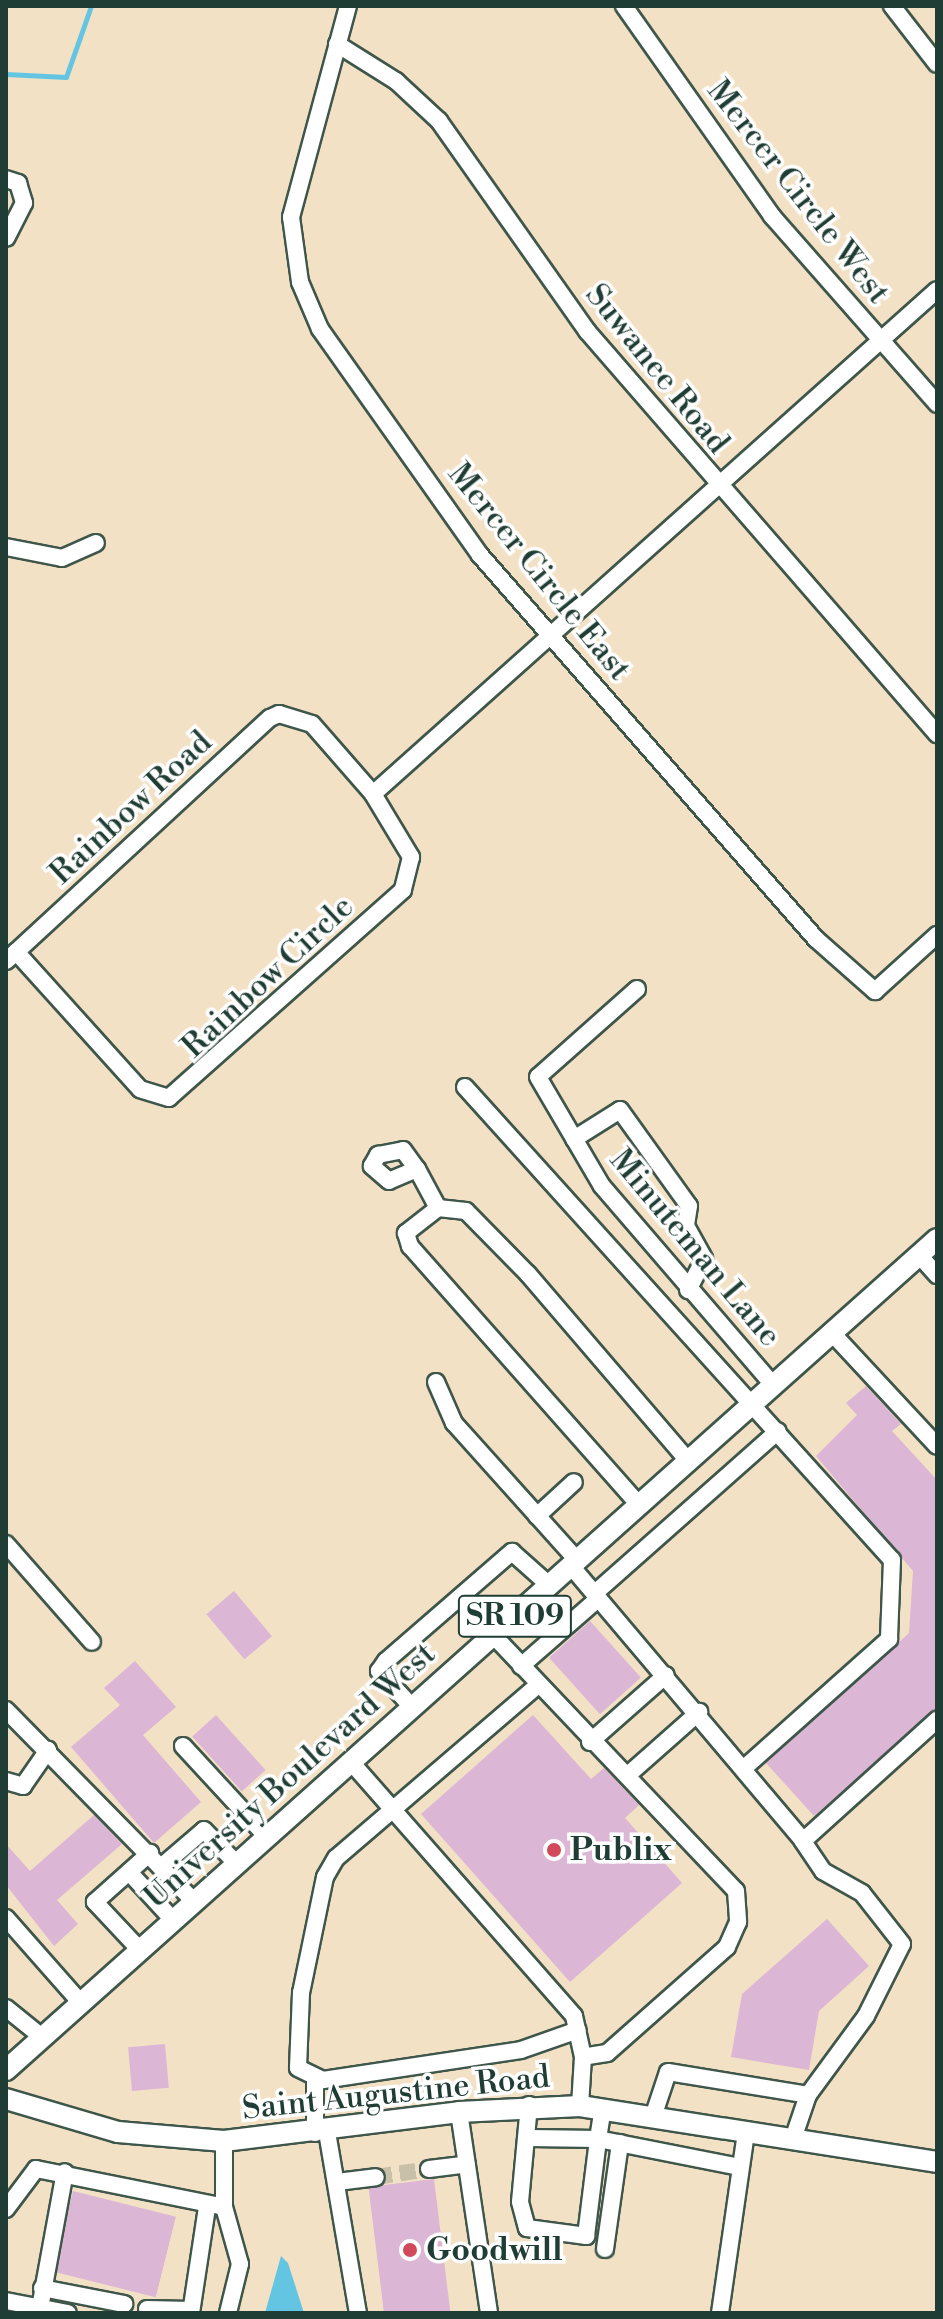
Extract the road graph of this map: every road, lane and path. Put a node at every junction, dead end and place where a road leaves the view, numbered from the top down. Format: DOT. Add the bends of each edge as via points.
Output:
graph roads {
  1 [pos="348,6"];
  2 [pos="624,6"];
  3 [pos="892,6"];
  4 [pos="337,44"];
  5 [pos="937,64"];
  6 [pos="6,179"];
  7 [pos="6,238"];
  8 [pos="937,290"];
  9 [pos="880,341"];
  10 [pos="937,404"];
  11 [pos="717,485"];
  12 [pos="96,543"];
  13 [pos="6,547"];
  14 [pos="548,635"];
  15 [pos="301,716"];
  16 [pos="937,734"];
  17 [pos="373,794"];
  18 [pos="937,935"];
  19 [pos="11,956"];
  20 [pos="637,989"];
  21 [pos="465,1087"];
  22 [pos="574,1139"];
  23 [pos="417,1169"];
  24 [pos="438,1208"];
  25 [pos="937,1239"];
  26 [pos="919,1255"];
  27 [pos="937,1275"];
  28 [pos="688,1290"];
  29 [pos="832,1333"];
  30 [pos="436,1382"];
  31 [pos="773,1385"];
  32 [pos="753,1403"];
  33 [pos="778,1431"];
  34 [pos="937,1446"];
  35 [pos="688,1461"];
  36 [pos="574,1482"];
  37 [pos="639,1505"];
  38 [pos="537,1516"];
  39 [pos="6,1544"];
  40 [pos="574,1563"];
  41 [pos="549,1585"];
  42 [pos="597,1595"];
  43 [pos="493,1635"];
  44 [pos="92,1642"];
  45 [pos="521,1666"];
  46 [pos="666,1675"];
  47 [pos="538,1685"];
  48 [pos="412,1707"];
  49 [pos="6,1710"];
  50 [pos="699,1712"];
  51 [pos="937,1720"];
  52 [pos="590,1742"];
  53 [pos="183,1746"];
  54 [pos="48,1750"];
  55 [pos="351,1762"];
  56 [pos="744,1768"];
  57 [pos="629,1774"];
  58 [pos="6,1781"];
  59 [pos="395,1812"];
  60 [pos="267,1837"];
  61 [pos="803,1841"];
  62 [pos="150,1853"];
  63 [pos="237,1864"];
  64 [pos="162,1866"];
  65 [pos="129,1872"];
  66 [pos="195,1902"];
  67 [pos="6,1918"];
  68 [pos="173,1920"];
  69 [pos="140,1950"];
  70 [pos="81,2003"];
  71 [pos="6,2008"];
  72 [pos="578,2030"];
  73 [pos="42,2037"];
  74 [pos="583,2057"];
  75 [pos="6,2070"];
  76 [pos="315,2080"];
  77 [pos="808,2095"];
  78 [pos="6,2099"];
  79 [pos="529,2105"];
  80 [pos="580,2106"];
  81 [pos="603,2109"];
  82 [pos="459,2112"];
  83 [pos="653,2117"];
  84 [pos="321,2132"];
  85 [pos="746,2132"];
  86 [pos="530,2138"];
  87 [pos="598,2139"];
  88 [pos="793,2139"];
  89 [pos="224,2141"];
  90 [pos="620,2143"];
  91 [pos="937,2162"];
  92 [pos="467,2164"];
  93 [pos="740,2167"];
  94 [pos="429,2169"];
  95 [pos="65,2172"];
  96 [pos="376,2177"];
  97 [pos="337,2182"];
  98 [pos="216,2207"];
  99 [pos="6,2209"];
  100 [pos="605,2249"];
  101 [pos="42,2288"];
  102 [pos="124,2304"];
  103 [pos="15,2306"];
  104 [pos="40,2308"];
  105 [pos="147,2309"];
  106 [pos="191,2312"];
  107 [pos="68,2313"];
  108 [pos="228,2313"];
  109 [pos="358,2313"];
  110 [pos="489,2313"];
  111 [pos="720,2313"];
  1 -- 4 [label="street, Mercer Circle East"];
  2 -- 9 [label="street, Mercer Circle West" via="772,216"];
  3 -- 5 [label="street"];
  4 -- 11 [label="street, Suwanee Road" via="396,81 439,121 587,331"];
  4 -- 14 [label="street, Mercer Circle East" via="291,217 293,256 309,306 480,555"];
  6 -- 7 [label="street" via="18,183 24,203"];
  8 -- 9 [label="street"];
  9 -- 10 [label="street, Mercer Circle West"];
  9 -- 11 [label="street"];
  11 -- 14 [label="street"];
  11 -- 16 [label="street, Suwanee Road"];
  12 -- 13 [label="street" via="62,558"];
  14 -- 17 [label="street"];
  14 -- 18 [label="street, Mercer Circle East" via="816,939 875,991"];
  15 -- 17 [label="street, Rainbow Circle"];
  15 -- 19 [label="street, Rainbow Road" via="270,718"];
  17 -- 19 [label="street, Rainbow Circle" via="411,857 403,890 169,1098 140,1089"];
  20 -- 22 [label="street, Minuteman Lane" via="538,1077 557,1101"];
  21 -- 32 [label="street"];
  22 -- 28 [label="street, Minuteman Lane" via="602,1186"];
  22 -- 28 [label="street" via="620,1110 689,1206 686,1226 704,1259"];
  23 -- 24 [label="street"];
  24 -- 35 [label="street" via="466,1211 528,1274"];
  24 -- 37 [label="street" via="406,1233 410,1246"];
  25 -- 26 [label="main road, University Boulevard West / SR 109"];
  26 -- 27 [label="street"];
  26 -- 29 [label="main road, University Boulevard West / SR 109"];
  28 -- 31 [label="street, Minuteman Lane"];
  29 -- 31 [label="main road, University Boulevard West / SR 109"];
  29 -- 34 [label="street"];
  30 -- 38 [label="street" via="454,1423"];
  31 -- 32 [label="main road, University Boulevard West / SR 109"];
  32 -- 33 [label="street"];
  32 -- 35 [label="main road, University Boulevard West / SR 109"];
  33 -- 42 [label="street"];
  33 -- 56 [label="street" via="892,1560 889,1639"];
  35 -- 37 [label="main road, University Boulevard West / SR 109"];
  36 -- 38 [label="street"];
  37 -- 40 [label="main road, University Boulevard West / SR 109"];
  38 -- 40 [label="street"];
  39 -- 44 [label="street"];
  40 -- 41 [label="main road, University Boulevard West / SR 109"];
  40 -- 42 [label="street"];
  41 -- 43 [label="main road, University Boulevard West / SR 109"];
  41 -- 48 [label="street" via="512,1552 386,1661 379,1671"];
  42 -- 45 [label="street"];
  42 -- 46 [label="street"];
  43 -- 45 [label="street"];
  43 -- 48 [label="main road, University Boulevard West / SR 109"];
  45 -- 47 [label="street"];
  46 -- 50 [label="street"];
  46 -- 52 [label="street"];
  47 -- 52 [label="street"];
  47 -- 59 [label="street"];
  48 -- 55 [label="main road, University Boulevard West / SR 109"];
  49 -- 54 [label="street"];
  50 -- 56 [label="street"];
  50 -- 57 [label="street"];
  51 -- 61 [label="street"];
  52 -- 57 [label="street"];
  53 -- 60 [label="street"];
  54 -- 58 [label="street" via="23,1786"];
  54 -- 62 [label="street"];
  55 -- 59 [label="street"];
  55 -- 60 [label="main road, University Boulevard West / SR 109"];
  56 -- 61 [label="street"];
  57 -- 74 [label="street" via="711,1857 736,1891 738,1922 727,1947 703,1970 607,2053"];
  59 -- 72 [label="street" via="574,2016"];
  59 -- 76 [label="street" via="380,1817 325,1877 297,2048 298,2068"];
  60 -- 63 [label="main road, University Boulevard West / SR 109"];
  61 -- 77 [label="street" via="823,1871 862,1893 902,1944 866,2016"];
  62 -- 64 [label="street"];
  62 -- 65 [label="street"];
  63 -- 64 [label="street" via="204,1830"];
  63 -- 66 [label="main road, University Boulevard West / SR 109"];
  64 -- 66 [label="street"];
  65 -- 68 [label="street"];
  65 -- 69 [label="street" via="95,1902"];
  66 -- 68 [label="main road, University Boulevard West / SR 109"];
  67 -- 70 [label="street"];
  68 -- 69 [label="main road, University Boulevard West / SR 109"];
  69 -- 70 [label="main road, University Boulevard West / SR 109"];
  70 -- 73 [label="main road, University Boulevard West / SR 109"];
  71 -- 73 [label="street"];
  72 -- 74 [label="street"];
  72 -- 76 [label="street" via="521,2050"];
  73 -- 75 [label="main road, University Boulevard West / SR 109"];
  74 -- 80 [label="street"];
  76 -- 84 [label="street"];
  77 -- 83 [label="street" via="668,2072"];
  77 -- 88 [label="street"];
  78 -- 89 [label="main road, Saint Augustine Road" via="118,2132"];
  79 -- 80 [label="main road, Saint Augustine Road"];
  79 -- 82 [label="main road, Saint Augustine Road"];
  79 -- 86 [label="street"];
  80 -- 81 [label="main road, Saint Augustine Road"];
  81 -- 83 [label="main road, Saint Augustine Road"];
  81 -- 87 [label="street"];
  82 -- 84 [label="main road, Saint Augustine Road"];
  82 -- 92 [label="street"];
  83 -- 85 [label="main road, Saint Augustine Road"];
  84 -- 89 [label="main road, Saint Augustine Road"];
  84 -- 97 [label="street"];
  85 -- 88 [label="main road, Saint Augustine Road"];
  85 -- 93 [label="street"];
  86 -- 87 [label="street"];
  86 -- 87 [label="street" via="520,2202 527,2228 586,2236"];
  87 -- 90 [label="street"];
  88 -- 91 [label="main road, Saint Augustine Road"];
  89 -- 98 [label="street"];
  90 -- 93 [label="street"];
  90 -- 100 [label="street"];
  92 -- 94 [label="street"];
  92 -- 110 [label="street"];
  93 -- 111 [label="street"];
  95 -- 98 [label="street"];
  95 -- 99 [label="street" via="26,2174"];
  95 -- 101 [label="street"];
  96 -- 97 [label="street"];
  97 -- 109 [label="street"];
  98 -- 106 [label="street"];
  98 -- 108 [label="street" via="240,2264"];
  101 -- 102 [label="street"];
  101 -- 104 [label="street"];
  103 -- 104 [label="street"];
  104 -- 107 [label="street"];
  105 -- 106 [label="street"];
}
